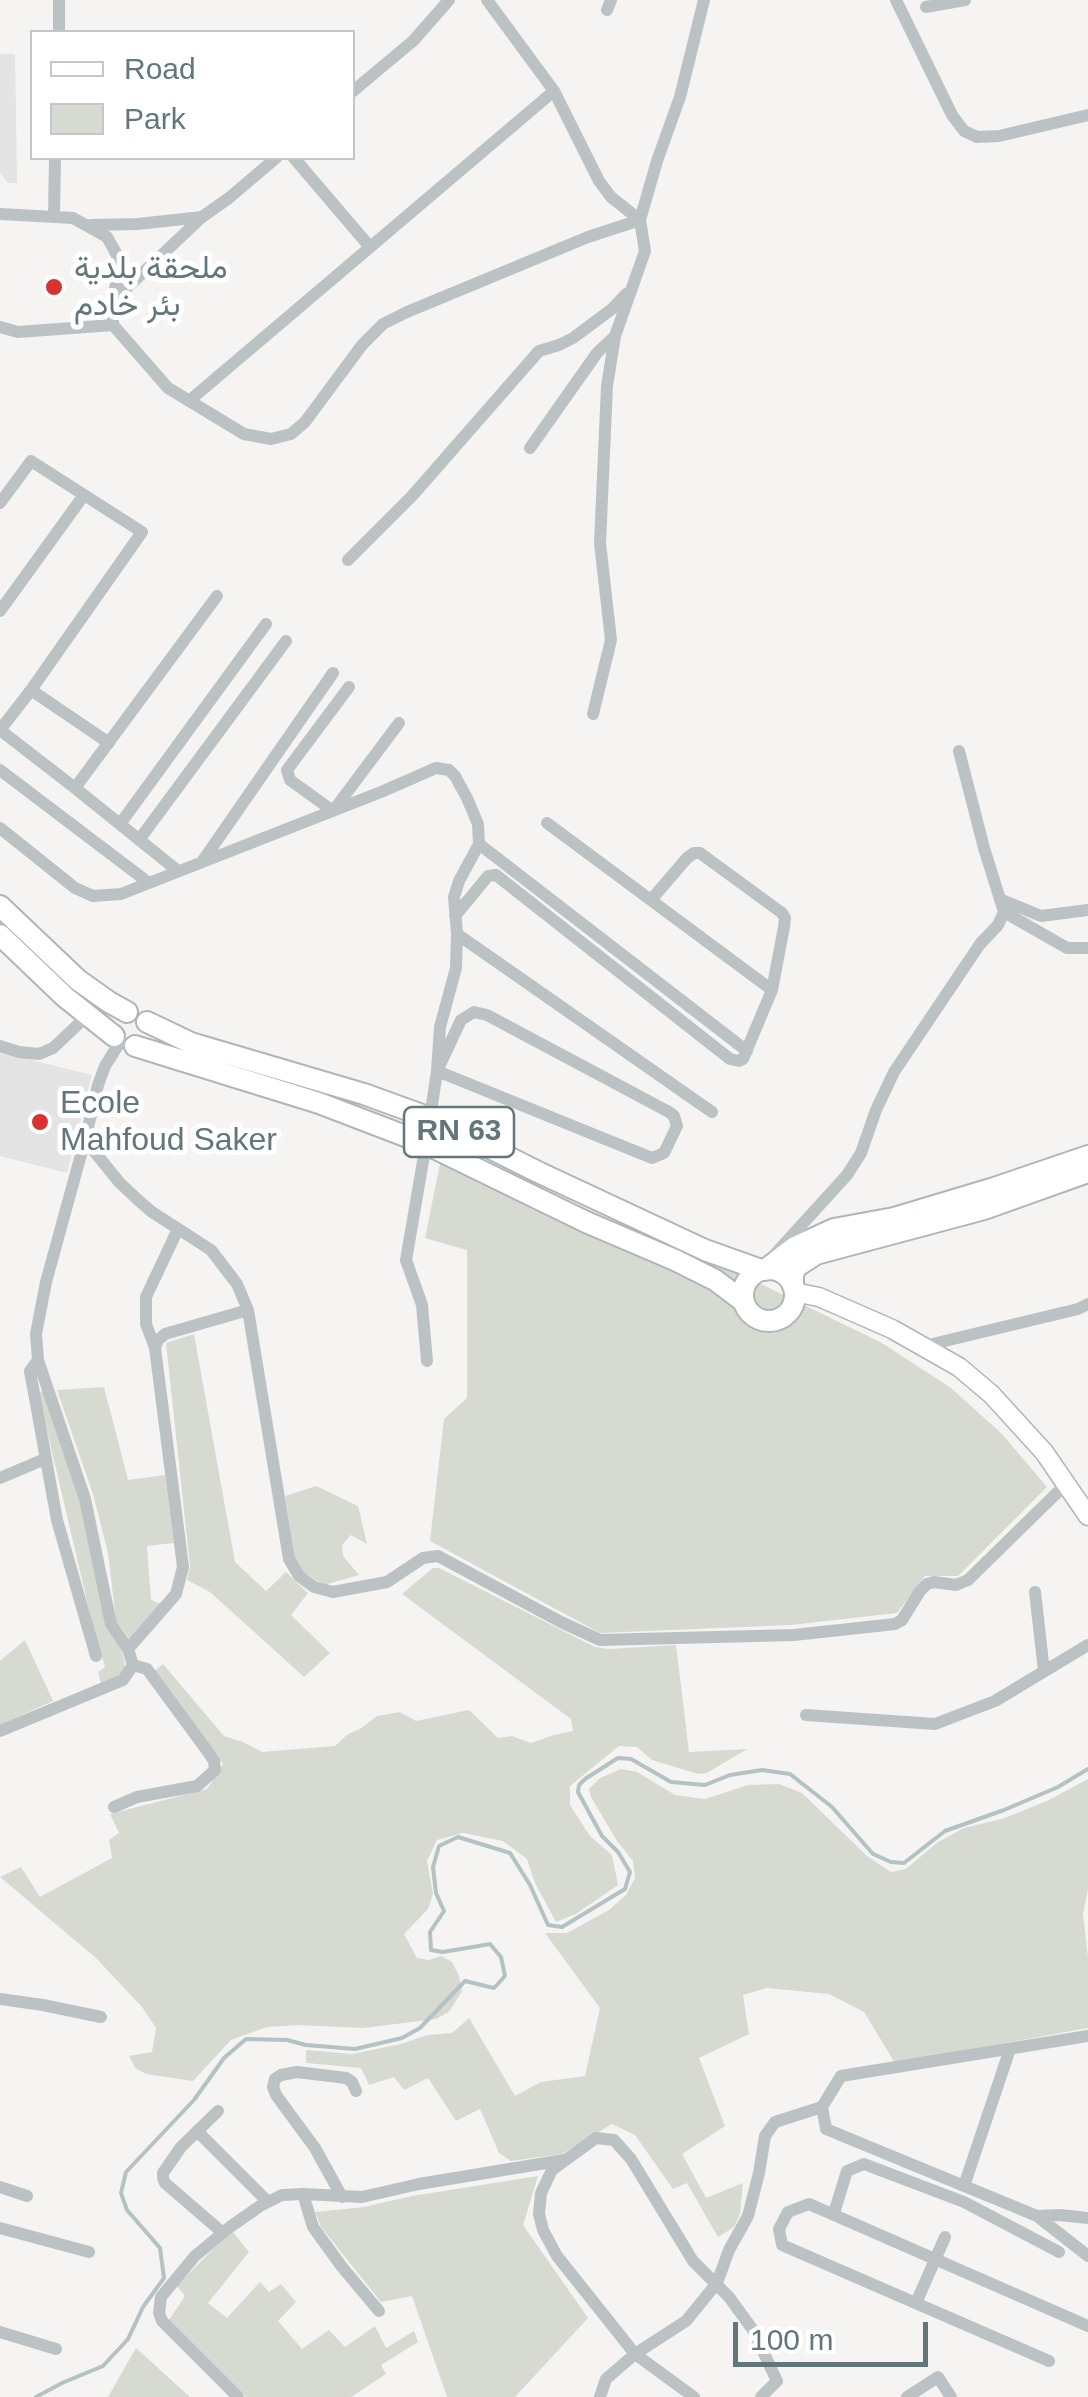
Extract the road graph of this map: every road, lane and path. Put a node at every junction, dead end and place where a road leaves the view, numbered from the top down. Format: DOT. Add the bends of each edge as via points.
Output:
graph roads {
  1 [pos="60,0"];
  2 [pos="449,0"];
  3 [pos="487,0"];
  4 [pos="704,0"];
  5 [pos="896,0"];
  6 [pos="965,0"];
  7 [pos="926,7"];
  8 [pos="59,30"];
  9 [pos="355,89"];
  10 [pos="554,91"];
  11 [pos="1088,115"];
  12 [pos="56,160"];
  13 [pos="274,160"];
  14 [pos="296,160"];
  15 [pos="0,214"];
  16 [pos="54,217"];
  17 [pos="202,217"];
  18 [pos="640,220"];
  19 [pos="89,225"];
  20 [pos="370,247"];
  21 [pos="632,289"];
  22 [pos="114,301"];
  23 [pos="112,325"];
  24 [pos="0,327"];
  25 [pos="615,336"];
  26 [pos="189,402"];
  27 [pos="530,448"];
  28 [pos="84,495"];
  29 [pos="0,503"];
  30 [pos="348,560"];
  31 [pos="218,596"];
  32 [pos="0,611"];
  33 [pos="266,624"];
  34 [pos="286,641"];
  35 [pos="333,672"];
  36 [pos="349,686"];
  37 [pos="31,690"];
  38 [pos="593,714"];
  39 [pos="398,723"];
  40 [pos="109,743"];
  41 [pos="959,750"];
  42 [pos="0,770"];
  43 [pos="76,788"];
  44 [pos="333,811"];
  45 [pos="548,823"];
  46 [pos="120,824"];
  47 [pos="0,828"];
  48 [pos="138,840"];
  49 [pos="479,844"];
  50 [pos="202,862"];
  51 [pos="178,871"];
  52 [pos="148,883"];
  53 [pos="651,900"];
  54 [pos="0,906"];
  55 [pos="1003,906"];
  56 [pos="1088,910"];
  57 [pos="456,916"];
  58 [pos="457,934"];
  59 [pos="0,935"];
  60 [pos="1088,948"];
  61 [pos="772,990"];
  62 [pos="87,1016"];
  63 [pos="137,1017"];
  64 [pos="123,1041"];
  65 [pos="0,1046"];
  66 [pos="747,1052"];
  67 [pos="437,1071"];
  68 [pos="712,1112"];
  69 [pos="430,1118"];
  70 [pos="85,1140"];
  71 [pos="426,1144"];
  72 [pos="1088,1156"];
  73 [pos="1088,1172"];
  74 [pos="178,1229"];
  75 [pos="763,1270"];
  76 [pos="794,1289"];
  77 [pos="743,1301"];
  78 [pos="1083,1306"];
  79 [pos="248,1310"];
  80 [pos="1088,1322"];
  81 [pos="924,1346"];
  82 [pos="155,1348"];
  83 [pos="38,1360"];
  84 [pos="427,1361"];
  85 [pos="45,1459"];
  86 [pos="0,1478"];
  87 [pos="1066,1484"];
  88 [pos="1088,1516"];
  89 [pos="1035,1592"];
  90 [pos="1088,1646"];
  91 [pos="128,1648"];
  92 [pos="96,1656"];
  93 [pos="133,1665"];
  94 [pos="1044,1671"];
  95 [pos="806,1715"];
  96 [pos="0,1731"];
  97 [pos="114,1807"];
  98 [pos="0,1999"];
  99 [pos="101,2017"];
  100 [pos="1088,2036"];
  101 [pos="1010,2049"];
  102 [pos="356,2092"];
  103 [pos="822,2107"];
  104 [pos="218,2111"];
  105 [pos="196,2131"];
  106 [pos="874,2148"];
  107 [pos="566,2160"];
  108 [pos="864,2164"];
  109 [pos="964,2186"];
  110 [pos="0,2187"];
  111 [pos="302,2194"];
  112 [pos="27,2196"];
  113 [pos="342,2197"];
  114 [pos="268,2202"];
  115 [pos="834,2213"];
  116 [pos="1038,2216"];
  117 [pos="1088,2218"];
  118 [pos="0,2228"];
  119 [pos="223,2233"];
  120 [pos="945,2237"];
  121 [pos="89,2252"];
  122 [pos="1060,2252"];
  123 [pos="1088,2256"];
  124 [pos="935,2258"];
  125 [pos="716,2284"];
  126 [pos="916,2303"];
  127 [pos="379,2310"];
  128 [pos="1088,2326"];
  129 [pos="0,2332"];
  130 [pos="56,2350"];
  131 [pos="635,2354"];
  132 [pos="1050,2361"];
  133 [pos="238,2397"];
  134 [pos="600,2397"];
  135 [pos="694,2397"];
  136 [pos="761,2397"];
  137 [pos="907,2397"];
  138 [pos="951,2397"];
  1 -- 8 [label="street"];
  2 -- 9 [label="street"];
  3 -- 10 [label="street"];
  4 -- 18 [label="street"];
  5 -- 11 [label="street" via="964,131 998,136"];
  6 -- 7 [label="street"];
  10 -- 18 [label="street" via="599,181"];
  10 -- 20 [label="street"];
  12 -- 16 [label="street"];
  13 -- 17 [label="street"];
  14 -- 20 [label="street"];
  15 -- 16 [label="street"];
  16 -- 19 [label="street"];
  17 -- 19 [label="street"];
  17 -- 22 [label="street"];
  18 -- 21 [label="street" via="644,250"];
  18 -- 26 [label="street" via="383,324 291,434 244,434"];
  19 -- 22 [label="street" via="117,254"];
  20 -- 26 [label="street"];
  21 -- 25 [label="street"];
  21 -- 30 [label="street" via="572,338 538,351"];
  22 -- 23 [label="street"];
  23 -- 24 [label="street" via="18,332"];
  23 -- 26 [label="street"];
  25 -- 27 [label="street"];
  25 -- 38 [label="street" via="600,543 611,640"];
  28 -- 29 [label="street" via="31,460"];
  28 -- 32 [label="street"];
  28 -- 37 [label="street" via="142,532"];
  31 -- 40 [label="street"];
  33 -- 46 [label="street"];
  34 -- 48 [label="street"];
  35 -- 50 [label="street"];
  36 -- 44 [label="street" via="287,770 290,780"];
  37 -- 40 [label="street"];
  37 -- 43 [label="street" via="0,730"];
  39 -- 44 [label="street"];
  40 -- 43 [label="street"];
  41 -- 55 [label="street"];
  42 -- 52 [label="street"];
  43 -- 46 [label="street"];
  44 -- 49 [label="street" via="443,768 467,798"];
  44 -- 50 [label="street"];
  45 -- 53 [label="street"];
  46 -- 48 [label="street"];
  47 -- 52 [label="street" via="93,896"];
  48 -- 51 [label="street"];
  49 -- 57 [label="street" via="459,882"];
  49 -- 66 [label="street"];
  50 -- 51 [label="street"];
  51 -- 52 [label="street"];
  53 -- 61 [label="street"];
  53 -- 61 [label="street" via="694,853 775,906 784,927"];
  54 -- 63 [label="highway, RN 63" via="94,993"];
  55 -- 56 [label="street" via="1041,916"];
  55 -- 60 [label="street" via="1067,948"];
  55 -- 75 [label="street" via="998,925 894,1072 861,1154"];
  57 -- 58 [label="street"];
  57 -- 66 [label="street" via="488,876 496,876 730,1059 742,1060"];
  58 -- 67 [label="street"];
  58 -- 68 [label="street"];
  59 -- 62 [label="highway, RN 63"];
  61 -- 66 [label="street"];
  62 -- 64 [label="highway, RN 63"];
  62 -- 65 [label="street" via="39,1054"];
  63 -- 64 [label="highway" via="116,1021"];
  63 -- 64 [label="highway" via="146,1036"];
  63 -- 69 [label="highway, RN 63" via="191,1043"];
  64 -- 70 [label="street" via="105,1066"];
  64 -- 71 [label="highway, RN 63"];
  67 -- 67 [label="street" via="652,1158 664,1153 677,1126 669,1112 481,1012 461,1020"];
  67 -- 69 [label="street"];
  69 -- 75 [label="highway, RN 63" via="705,1250"];
  70 -- 74 [label="street" via="119,1182"];
  70 -- 83 [label="street" via="46,1282"];
  71 -- 77 [label="highway, RN 63" via="675,1260"];
  71 -- 84 [label="street" via="406,1260 422,1305"];
  72 -- 75 [label="highway" via="894,1218 834,1229"];
  73 -- 76 [label="highway" via="984,1209 816,1254 796,1267"];
  74 -- 79 [label="street" via="211,1250"];
  74 -- 82 [label="street" via="146,1297"];
  75 -- 76 [label="highway, RN 63" via="782,1273"];
  75 -- 77 [label="highway" via="747,1281"];
  76 -- 77 [label="highway, RN 63" via="790,1309 776,1320 759,1320"];
  76 -- 81 [label="main road, RN 63"];
  78 -- 80 [label="street"];
  78 -- 81 [label="street"];
  79 -- 82 [label="street" via="165,1334"];
  79 -- 87 [label="street" via="289,1559 314,1588 333,1592 387,1582 433,1556 600,1640 794,1635 895,1624 927,1584 968,1580"];
  81 -- 87 [label="main road, RN 63" via="991,1394"];
  82 -- 91 [label="street" via="182,1567 176,1594"];
  83 -- 85 [label="street" via="30,1371"];
  83 -- 91 [label="street" via="86,1499 111,1624"];
  85 -- 86 [label="street"];
  85 -- 92 [label="street"];
  87 -- 88 [label="main road, RN 63"];
  89 -- 94 [label="street"];
  90 -- 94 [label="street"];
  91 -- 93 [label="street"];
  93 -- 96 [label="street" via="123,1680"];
  93 -- 97 [label="street" via="147,1669 215,1770 198,1786 137,1796"];
  94 -- 95 [label="street" via="995,1701 935,1724"];
  98 -- 99 [label="street"];
  100 -- 101 [label="street"];
  101 -- 103 [label="street" via="842,2076"];
  101 -- 109 [label="street"];
  102 -- 113 [label="street" via="346,2078 298,2072 281,2075 273,2087"];
  103 -- 106 [label="street" via="826,2129"];
  103 -- 125 [label="street" via="775,2122 765,2136 748,2216"];
  104 -- 105 [label="street"];
  105 -- 114 [label="street"];
  105 -- 119 [label="street" via="163,2178"];
  106 -- 108 [label="street"];
  106 -- 109 [label="street"];
  107 -- 113 [label="street"];
  107 -- 125 [label="street" via="596,2138 614,2140 693,2261"];
  107 -- 131 [label="street" via="552,2170 542,2193 543,2230"];
  108 -- 115 [label="street" via="848,2170"];
  108 -- 122 [label="street" via="964,2202"];
  109 -- 116 [label="street"];
  110 -- 112 [label="street"];
  111 -- 113 [label="street"];
  111 -- 114 [label="street"];
  111 -- 127 [label="street" via="328,2250"];
  114 -- 119 [label="street"];
  115 -- 124 [label="street"];
  115 -- 126 [label="street" via="809,2204 788,2212 778,2229 782,2245"];
  116 -- 117 [label="street"];
  116 -- 123 [label="street"];
  118 -- 121 [label="street"];
  119 -- 133 [label="street" via="161,2297 160,2312"];
  120 -- 124 [label="street"];
  124 -- 126 [label="street"];
  124 -- 128 [label="street"];
  125 -- 131 [label="street" via="686,2321"];
  125 -- 136 [label="street" via="753,2330 778,2381"];
  126 -- 132 [label="street"];
  129 -- 130 [label="street"];
  131 -- 134 [label="street" via="606,2379"];
  131 -- 135 [label="street"];
  137 -- 138 [label="street" via="938,2377"];
}
